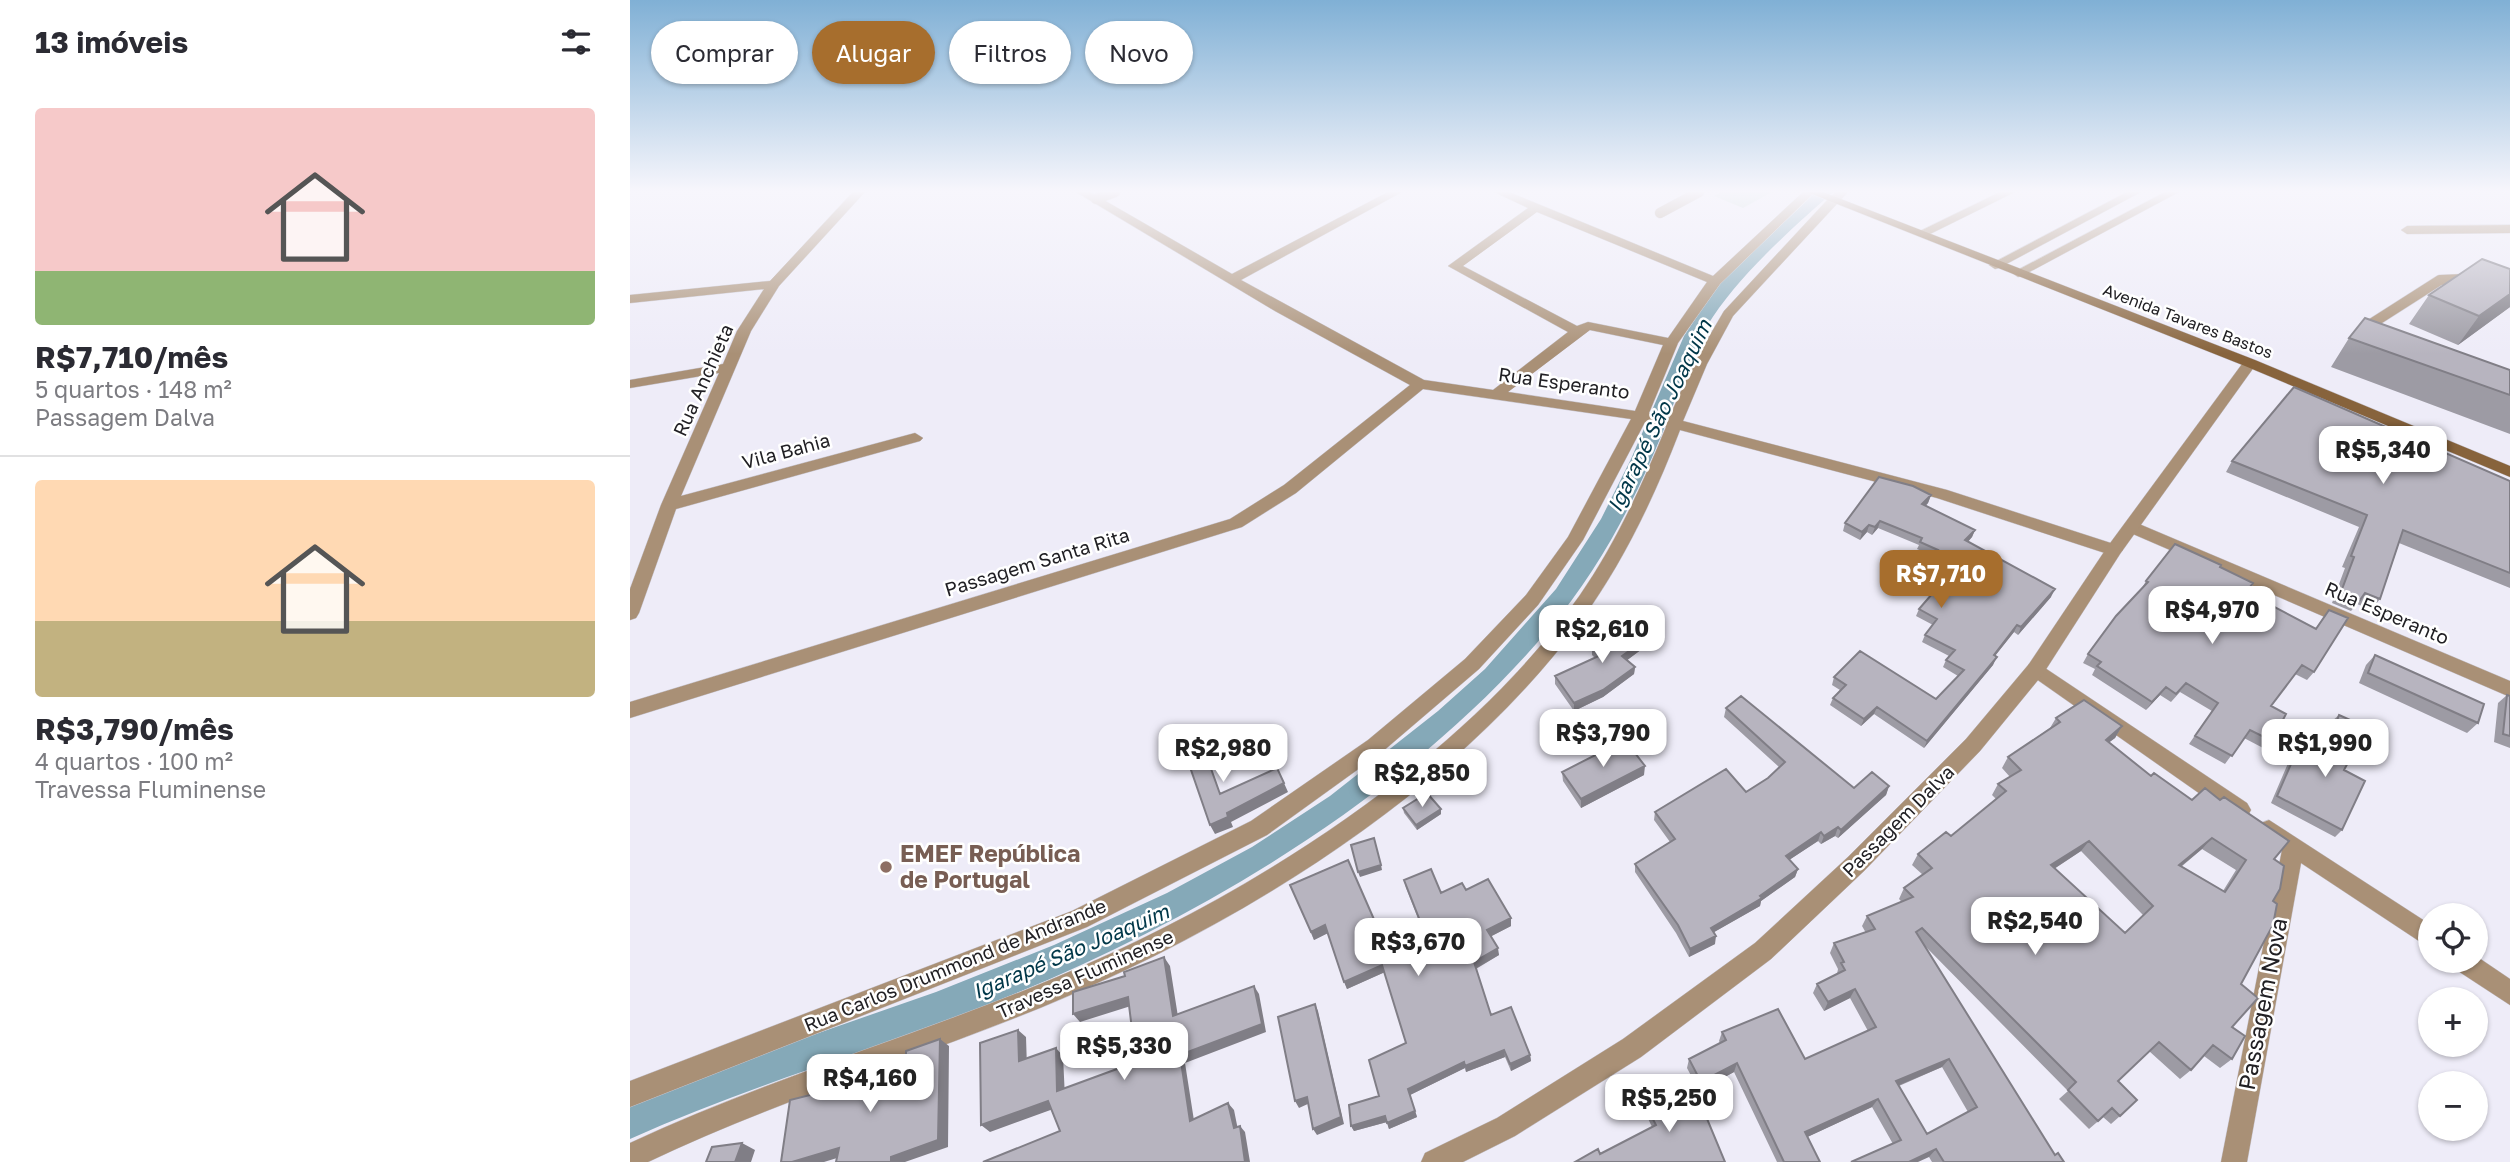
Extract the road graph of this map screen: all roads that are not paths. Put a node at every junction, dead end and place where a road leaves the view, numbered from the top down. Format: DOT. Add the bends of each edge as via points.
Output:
graph roads {
  1 [pos="809,246"];
  2 [pos="1176,246"];
  3 [pos="1294,246"];
  4 [pos="1482,246"];
  5 [pos="1628,246"];
  6 [pos="1759,246"];
  7 [pos="1782,246"];
  8 [pos="1953,246"];
  9 [pos="2032,246"];
  10 [pos="2069,246"];
  11 [pos="1996,265"];
  12 [pos="2018,273"];
  13 [pos="1233,279"];
  14 [pos="2478,279"];
  15 [pos="1715,282"];
  16 [pos="774,285"];
  17 [pos="630,299"];
  18 [pos="1577,331"];
  19 [pos="2379,339"];
  20 [pos="1671,344"];
  21 [pos="2250,363"];
  22 [pos="729,367"];
  23 [pos="630,384"];
  24 [pos="1420,384"];
  25 [pos="1496,395"];
  26 [pos="1644,417"];
  27 [pos="1672,424"];
  28 [pos="915,438"];
  29 [pos="2510,472"];
  30 [pos="669,505"];
  31 [pos="2132,527"];
  32 [pos="2114,550"];
  33 [pos="630,613"];
  34 [pos="2036,668"];
  35 [pos="2510,689"];
  36 [pos="630,710"];
  37 [pos="2293,847"];
  38 [pos="2418,929"];
  39 [pos="2481,973"];
  40 [pos="2510,993"];
  41 [pos="630,1094"];
  42 [pos="630,1157"];
  43 [pos="1434,1162"];
  44 [pos="2234,1162"];
  1 -- 16 [label="street, Rua Anchieta"];
  2 -- 13 [label="street, Rua Esperanto"];
  3 -- 13 [label="street"];
  4 -- 18 [label="street" via="1454,266"];
  5 -- 15 [label="street"];
  6 -- 15 [label="street, Rua Carlos Drummond de Andrande"];
  7 -- 27 [label="street, Travessa Fluminense" via="1724,320"];
  8 -- 11 [label="main road, Avenida Tavares Bastos"];
  9 -- 11 [label="street"];
  10 -- 12 [label="street"];
  11 -- 12 [label="main road, Avenida Tavares Bastos"];
  12 -- 21 [label="main road, Avenida Tavares Bastos"];
  13 -- 24 [label="street, Rua Esperanto"];
  14 -- 19 [label="lane" via="2440,280 2428,286 2371,324 2371,334"];
  15 -- 20 [label="street, Rua Carlos Drummond de Andrande"];
  16 -- 17 [label="street"];
  16 -- 22 [label="street, Rua Anchieta" via="744,331"];
  18 -- 20 [label="street" via="1588,326"];
  18 -- 25 [label="street"];
  20 -- 26 [label="street, Rua Carlos Drummond de Andrande"];
  21 -- 29 [label="main road, Avenida Tavares Bastos"];
  21 -- 31 [label="street, Passagem Dalva"];
  22 -- 23 [label="street"];
  22 -- 30 [label="street, Rua Anchieta"];
  24 -- 25 [label="street, Rua Esperanto"];
  24 -- 36 [label="street, Passagem Santa Rita" via="1290,489 1236,523"];
  25 -- 26 [label="street, Rua Esperanto"];
  26 -- 27 [label="street, Rua Esperanto"];
  26 -- 41 [label="street, Rua Carlos Drummond de Andrande" via="1575,540 1523,609 1472,664 1385,737 1259,828 1079,919"];
  27 -- 32 [label="street, Rua Esperanto" via="1941,494"];
  27 -- 42 [label="street, Travessa Fluminense" via="1628,529 1573,618 1497,704 1396,794 1357,822 1188,929 1116,964 668,1138"];
  28 -- 30 [label="street, Vila Bahia"];
  30 -- 33 [label="street, Rua Anchieta"];
  31 -- 32 [label="street, Passagem Dalva"];
  31 -- 35 [label="street, Rua Esperanto"];
  32 -- 34 [label="street, Passagem Dalva"];
  34 -- 37 [label="street"];
  34 -- 43 [label="street, Passagem Dalva" via="1973,745 1763,951 1632,1048 1506,1127"];
  37 -- 38 [label="street"];
  37 -- 44 [label="street, Passagem Nova"];
  39 -- 40 [label="street"];
}
